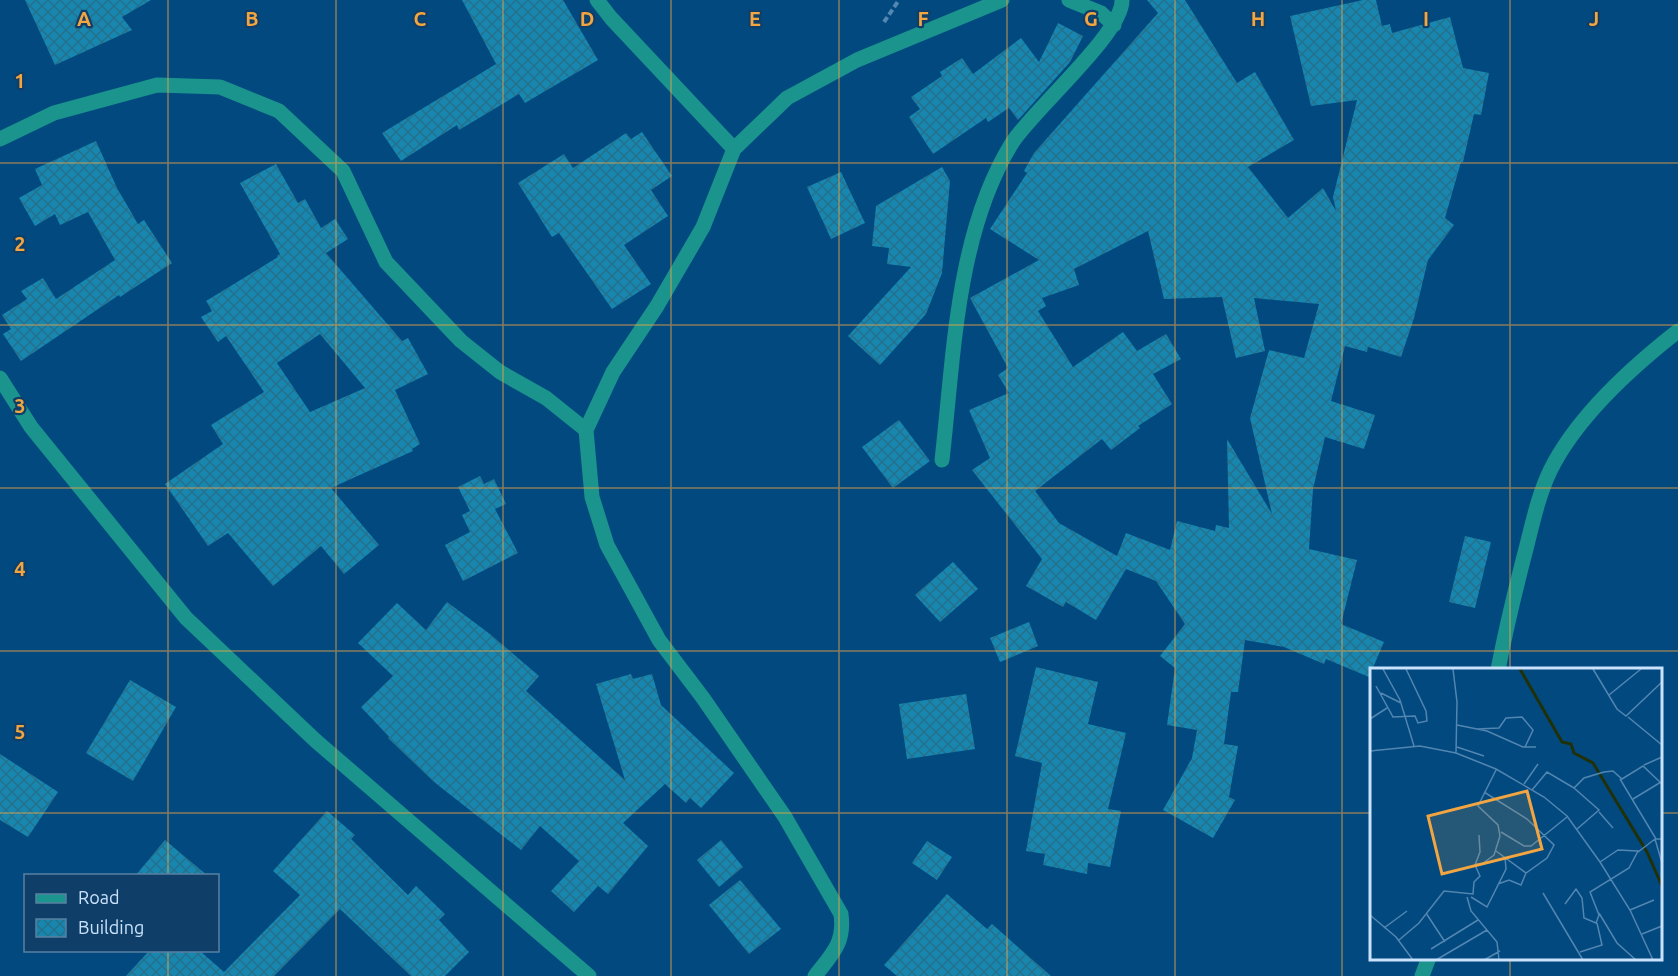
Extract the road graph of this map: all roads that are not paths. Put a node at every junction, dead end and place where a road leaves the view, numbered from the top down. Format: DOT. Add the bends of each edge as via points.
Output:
graph roads {
  1 [pos="597,0"];
  2 [pos="614,0"];
  3 [pos="1002,0"];
  4 [pos="1070,0"];
  5 [pos="1122,0"];
  6 [pos="611,18"];
  7 [pos="1114,25"];
  8 [pos="0,139"];
  9 [pos="734,149"];
  10 [pos="1678,331"];
  11 [pos="0,378"];
  12 [pos="586,430"];
  13 [pos="942,460"];
  14 [pos="1498,668"];
  15 [pos="1428,961"];
  16 [pos="589,976"];
  17 [pos="815,976"];
  18 [pos="1422,976"];
  1 -- 6 [label="street"];
  2 -- 6 [label="street"];
  3 -- 9 [label="street" via="857,60 788,98"];
  4 -- 7 [label="street" via="1101,13"];
  5 -- 7 [label="street"];
  6 -- 9 [label="street"];
  7 -- 13 [label="street" via="1013,141 988,190 960,299"];
  8 -- 12 [label="street" via="54,113 157,85 220,87 279,111 343,171 386,262 461,341"];
  9 -- 12 [label="street" via="703,228 613,372"];
  10 -- 14 [label="street" via="1641,360 1579,426 1549,472 1524,556"];
  11 -- 16 [label="street" via="31,427 186,618 316,741"];
  12 -- 17 [label="street" via="592,498 607,545 659,640 785,817 841,914 839,946"];
  15 -- 18 [label="street"];
}
